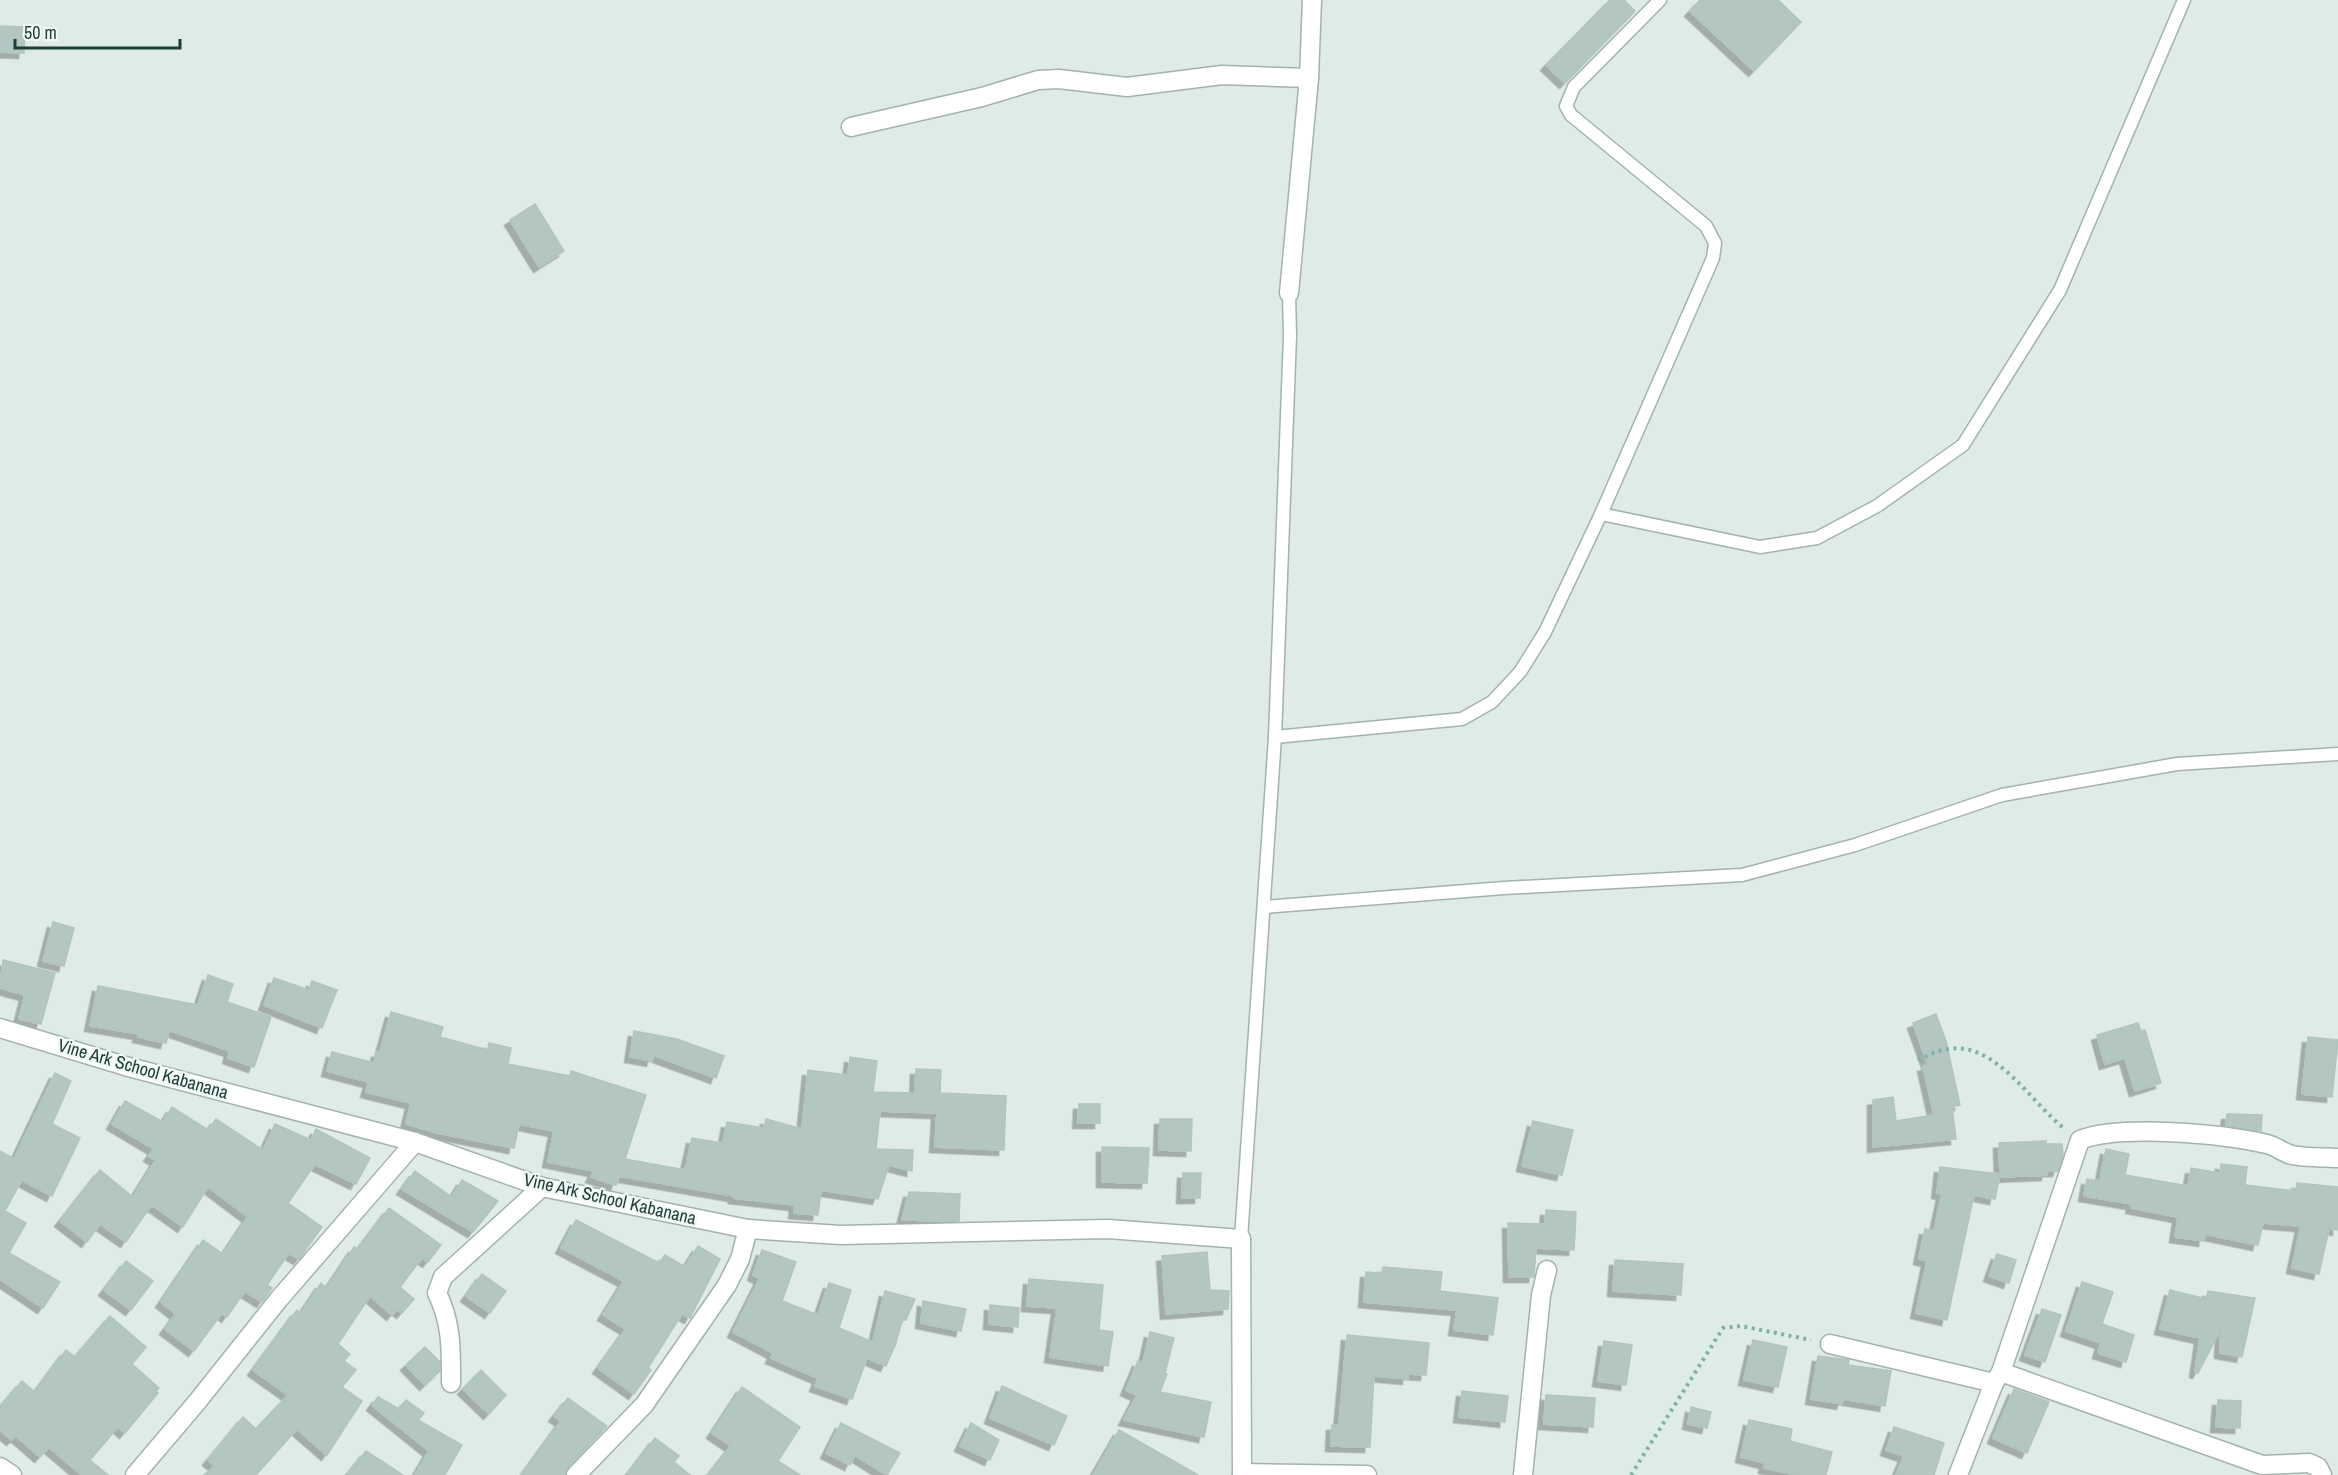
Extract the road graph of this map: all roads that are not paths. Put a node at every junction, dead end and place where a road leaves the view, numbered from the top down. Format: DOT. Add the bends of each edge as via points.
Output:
graph roads {
  1 [pos="1312,0"];
  2 [pos="1660,0"];
  3 [pos="2184,0"];
  4 [pos="1308,78"];
  5 [pos="851,127"];
  6 [pos="1289,293"];
  7 [pos="1601,514"];
  8 [pos="1275,737"];
  9 [pos="2338,754"];
  10 [pos="1264,907"];
  11 [pos="0,1028"];
  12 [pos="415,1142"];
  13 [pos="2338,1158"];
  14 [pos="542,1187"];
  15 [pos="748,1229"];
  16 [pos="1240,1239"];
  17 [pos="1547,1270"];
  18 [pos="1830,1344"];
  19 [pos="1997,1378"];
  20 [pos="451,1383"];
  21 [pos="0,1467"];
  22 [pos="1242,1474"];
  23 [pos="12,1475"];
  24 [pos="135,1475"];
  25 [pos="576,1475"];
  26 [pos="1367,1475"];
  27 [pos="1523,1475"];
  28 [pos="1958,1475"];
  29 [pos="2322,1475"];
  1 -- 4 [label="street"];
  2 -- 7 [label="lane" via="1574,87 1566,106 1571,115 1706,226 1715,243 1713,258"];
  3 -- 7 [label="lane" via="2060,290 1963,445 1877,506 1817,538 1760,547"];
  4 -- 5 [label="street" via="1222,75 1127,87 1038,80"];
  4 -- 6 [label="street"];
  6 -- 8 [label="lane"];
  7 -- 8 [label="lane" via="1545,632 1520,672 1492,702 1462,719"];
  8 -- 10 [label="lane"];
  9 -- 10 [label="lane" via="2177,764 2002,795 1855,845 1742,875"];
  10 -- 16 [label="lane"];
  11 -- 12 [label="street, Vine Ark School Kabanana" via="124,1066"];
  12 -- 14 [label="street, Vine Ark School Kabanana"];
  12 -- 24 [label="street" via="279,1299"];
  13 -- 19 [label="street" via="2290,1155 2269,1145 2197,1135 2139,1133 2093,1135 2080,1140"];
  14 -- 15 [label="street, Vine Ark School Kabanana"];
  14 -- 20 [label="street" via="443,1277 437,1293 452,1338"];
  15 -- 16 [label="street, Vine Ark School Kabanana" via="841,1235 1108,1229"];
  15 -- 25 [label="street" via="740,1260 727,1285 650,1396"];
  16 -- 22 [label="street"];
  17 -- 27 [label="street" via="1541,1295"];
  18 -- 19 [label="street"];
  19 -- 28 [label="street"];
  19 -- 29 [label="street" via="2262,1465 2309,1462"];
  21 -- 23 [label="street"];
  22 -- 26 [label="street"];
}
